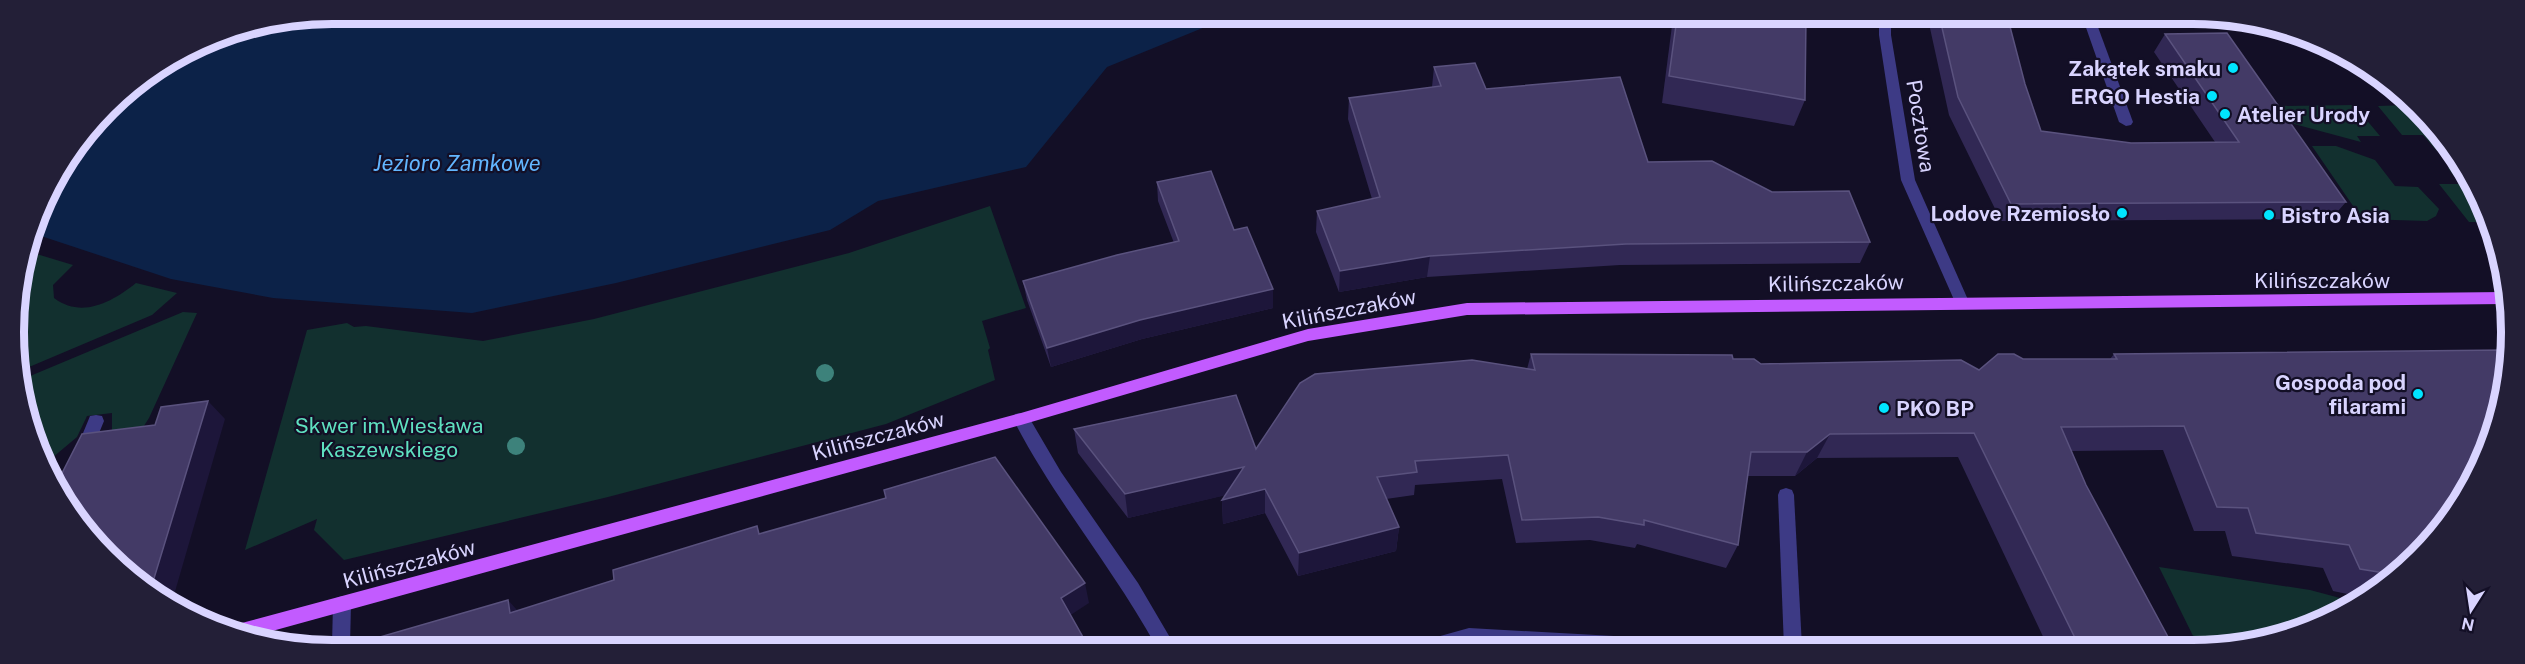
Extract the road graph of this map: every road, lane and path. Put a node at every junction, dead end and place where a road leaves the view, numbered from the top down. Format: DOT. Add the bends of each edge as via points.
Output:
graph roads {
  1 [pos="1885,24"];
  2 [pos="2091,24"];
  3 [pos="2126,122"];
  4 [pos="2499,298"];
  5 [pos="1962,302"];
  6 [pos="1021,419"];
  7 [pos="96,421"];
  8 [pos="78,465"];
  9 [pos="1786,495"];
  10 [pos="342,604"];
  11 [pos="249,629"];
  12 [pos="341,640"];
  13 [pos="1163,640"];
  14 [pos="1454,640"];
  15 [pos="1541,640"];
  16 [pos="1793,640"];
  1 -- 5 [label="street, Pocztowa" via="1908,180"];
  2 -- 3 [label="street"];
  4 -- 5 [label="main road, Kilińszczaków"];
  5 -- 6 [label="main road, Kilińszczaków" via="1467,309 1308,335"];
  6 -- 10 [label="main road, Kilińszczaków"];
  6 -- 13 [label="street" via="1040,456"];
  7 -- 8 [label="street"];
  9 -- 16 [label="street"];
  10 -- 11 [label="main road, Kilińszczaków"];
  10 -- 12 [label="street"];
  14 -- 15 [label="street" via="1469,636"];
}
